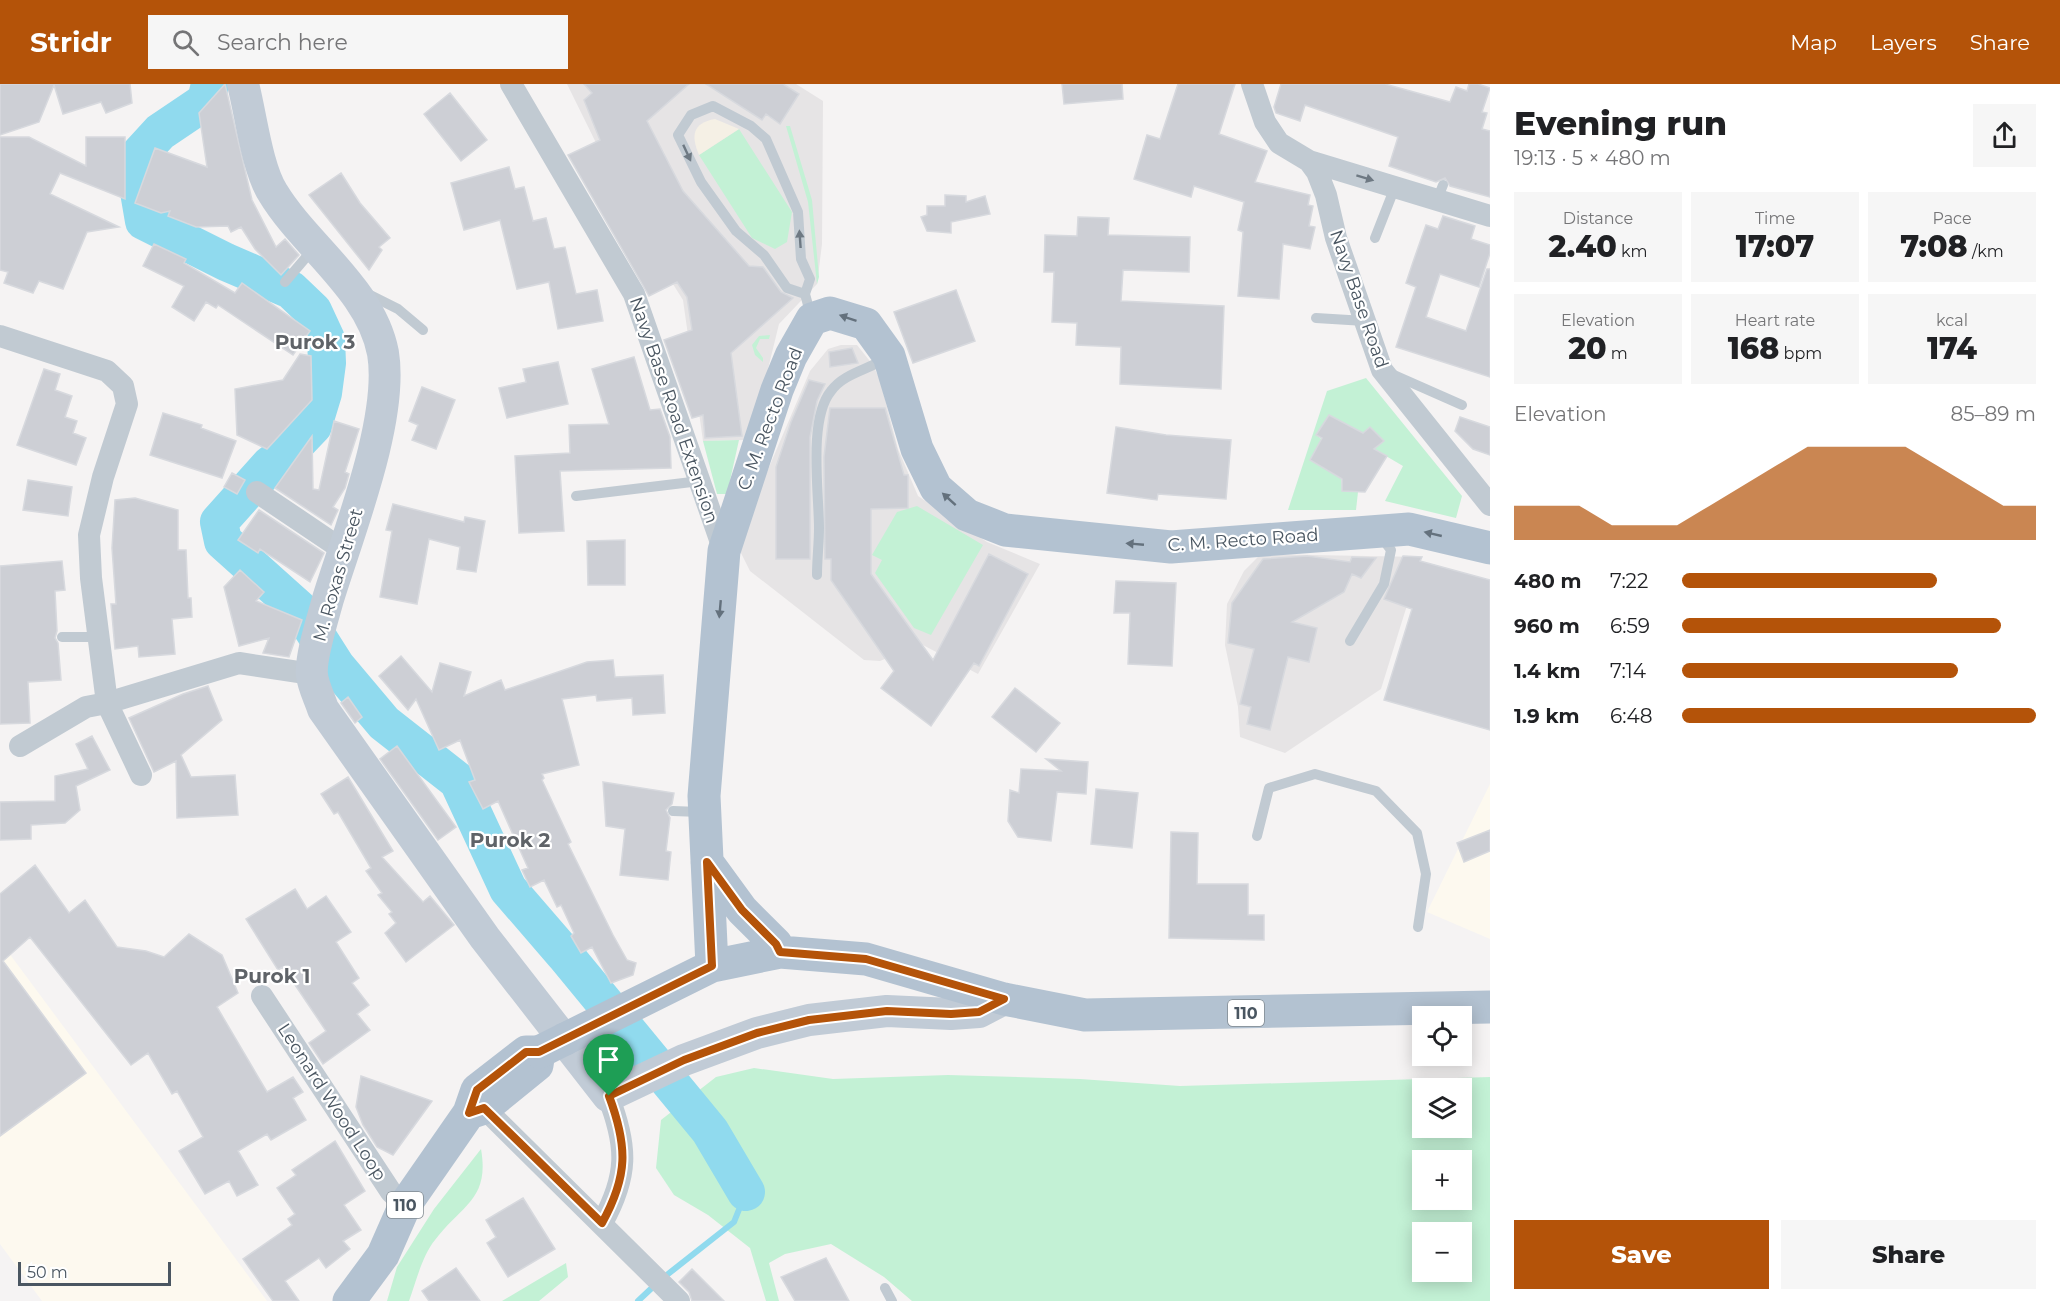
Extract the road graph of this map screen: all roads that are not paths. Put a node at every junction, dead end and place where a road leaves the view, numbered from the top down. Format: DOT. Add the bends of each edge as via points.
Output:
graph roads {
  1 [pos="243,84"];
  2 [pos="511,84"];
  3 [pos="1252,84"];
  4 [pos="1309,161"];
  5 [pos="1395,187"];
  6 [pos="1490,216"];
  7 [pos="1375,238"];
  8 [pos="316,246"];
  9 [pos="285,282"];
  10 [pos="348,285"];
  11 [pos="809,307"];
  12 [pos="1316,318"];
  13 [pos="1365,321"];
  14 [pos="423,330"];
  15 [pos="0,336"];
  16 [pos="889,356"];
  17 [pos="1382,370"];
  18 [pos="1462,405"];
  19 [pos="700,481"];
  20 [pos="257,492"];
  21 [pos="576,496"];
  22 [pos="1490,505"];
  23 [pos="1375,530"];
  24 [pos="1490,548"];
  25 [pos="343,550"];
  26 [pos="724,551"];
  27 [pos="817,574"];
  28 [pos="62,637"];
  29 [pos="99,637"];
  30 [pos="1350,641"];
  31 [pos="312,674"];
  32 [pos="107,703"];
  33 [pos="20,746"];
  34 [pos="141,775"];
  35 [pos="1257,836"];
  36 [pos="707,862"];
  37 [pos="1418,927"];
  38 [pos="780,952"];
  39 [pos="710,968"];
  40 [pos="262,996"];
  41 [pos="1004,999"];
  42 [pos="1490,1007"];
  43 [pos="609,1096"];
  44 [pos="476,1111"];
  45 [pos="405,1205"];
  46 [pos="602,1223"];
  47 [pos="885,1288"];
  48 [pos="349,1301"];
  49 [pos="679,1301"];
  50 [pos="892,1301"];
  1 -- 8 [label="main road, M. Roxas Street" via="263,173 271,191"];
  2 -- 19 [label="street, Navy Base Road Extension" via="634,294"];
  3 -- 4 [label="street" via="1265,122 1279,143"];
  4 -- 5 [label="street, one-way"];
  4 -- 13 [label="street, Navy Base Road" via="1326,195 1336,238"];
  5 -- 6 [label="street" via="1440,193"];
  5 -- 7 [label="lane"];
  8 -- 9 [label="lane"];
  8 -- 10 [label="main road, M. Roxas Street"];
  10 -- 14 [label="lane" via="398,309"];
  10 -- 25 [label="main road, M. Roxas Street" via="374,329 385,377 377,434"];
  11 -- 11 [label="lane, one-way" via="810,279 801,259 798,212 766,139 751,126 713,106 691,115 678,135 701,182 736,231 764,255 787,288"];
  16 -- 11 [label="main road, C. M. Recto Road, one-way" via="866,324"];
  11 -- 26 [label="main road, C. M. Recto Road"];
  12 -- 13 [label="lane"];
  13 -- 17 [label="street, Navy Base Road"];
  15 -- 29 [label="street" via="107,371 123,386 127,404 89,535"];
  23 -- 16 [label="main road, C. M. Recto Road, one-way" via="1171,547 1005,530 967,515 936,488 917,449"];
  16 -- 27 [label="lane" via="842,379 830,392 822,410 816,465"];
  17 -- 18 [label="lane"];
  17 -- 22 [label="street, Navy Base Road"];
  19 -- 21 [label="lane"];
  19 -- 26 [label="street, Navy Base Road Extension"];
  20 -- 25 [label="street"];
  24 -- 23 [label="main road, C. M. Recto Road, one-way" via="1409,529"];
  23 -- 30 [label="lane" via="1391,550 1384,584"];
  25 -- 31 [label="main road, M. Roxas Street"];
  26 -- 36 [label="main road, C. M. Recto Road, one-way" via="689,812"];
  28 -- 29 [label="lane"];
  29 -- 32 [label="street"];
  31 -- 32 [label="street" via="239,663"];
  31 -- 43 [label="main road, M. Roxas Street" via="323,709 399,821"];
  32 -- 33 [label="street" via="86,707"];
  32 -- 34 [label="street"];
  35 -- 37 [label="lane" via="1269,788 1315,774 1376,791 1417,833 1426,874"];
  36 -- 38 [label="main road" via="742,910"];
  36 -- 39 [label="main road, C. M. Recto Road"];
  38 -- 39 [label="main road, 110"];
  38 -- 41 [label="main road, 110" via="866,959"];
  39 -- 44 [label="main road, 110, bridge" via="539,1052 526,1052 477,1090"];
  40 -- 45 [label="street, Leonard Wood Loop" via="392,1192"];
  41 -- 42 [label="main road, 110" via="1085,1015"];
  41 -- 43 [label="main road" via="979,1012 887,1011 809,1020 757,1033 684,1060"];
  43 -- 46 [label="street, M. Roxas Street" via="620,1135 623,1171 618,1193"];
  44 -- 45 [label="main road, 110"];
  44 -- 46 [label="street"];
  45 -- 48 [label="main road, 110" via="383,1255"];
  46 -- 49 [label="street"];
  47 -- 50 [label="lane"];
}
